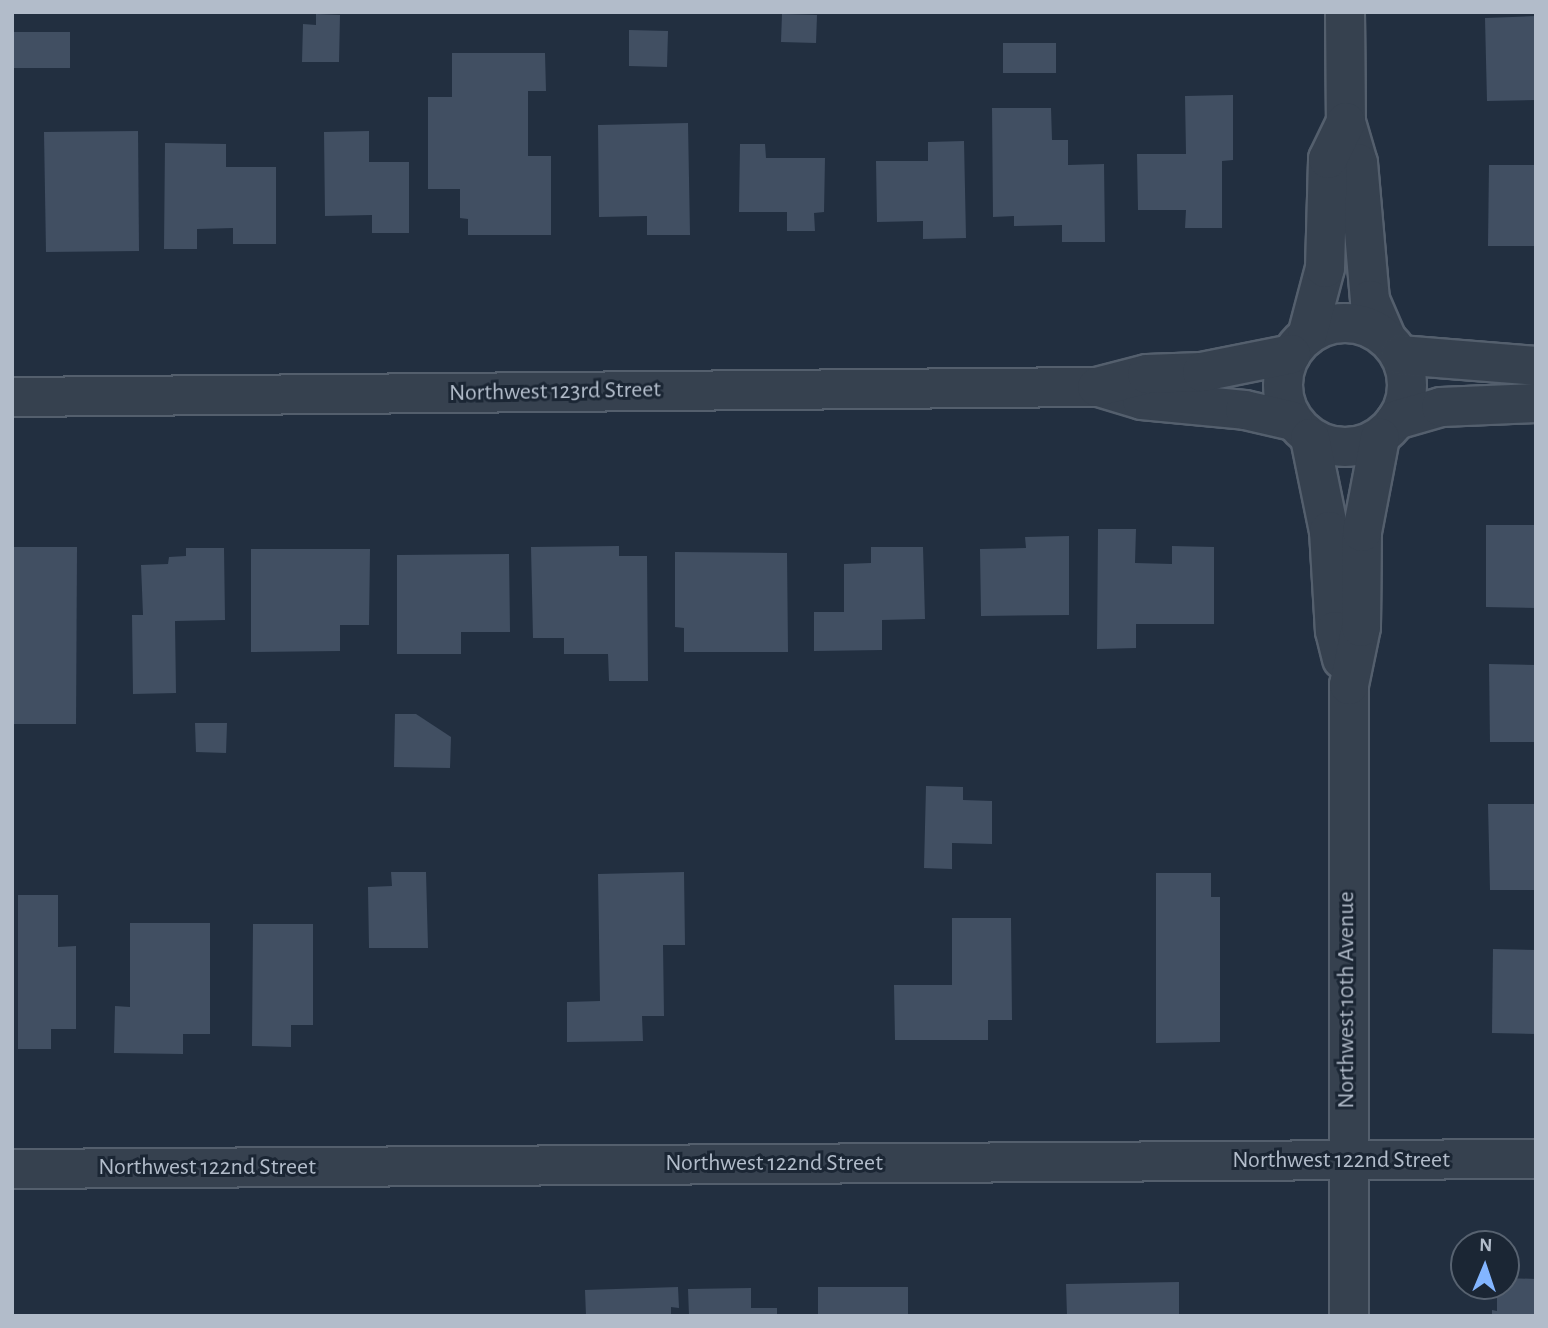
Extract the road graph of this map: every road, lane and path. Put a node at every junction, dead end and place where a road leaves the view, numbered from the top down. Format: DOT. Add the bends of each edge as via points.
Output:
graph roads {
  1 [pos="1345,12"];
  2 [pos="1346,122"];
  3 [pos="1299,345"];
  4 [pos="1393,346"];
  5 [pos="1536,366"];
  6 [pos="1097,387"];
  7 [pos="12,397"];
  8 [pos="1536,403"];
  9 [pos="1302,429"];
  10 [pos="1388,429"];
  11 [pos="1349,685"];
  12 [pos="1536,1159"];
  13 [pos="1347,1161"];
  14 [pos="12,1169"];
  15 [pos="1349,1316"];
  1 -- 2 [label="street"];
  2 -- 3 [label="street" via="1328,159 1325,268"];
  2 -- 4 [label="street" via="1358,163 1370,300"];
  3 -- 4 [label="street" via="1340,322 1366,325"];
  3 -- 6 [label="street, Northwest 123rd Street" via="1202,372 1147,374"];
  3 -- 9 [label="street" via="1283,370 1282,397"];
  4 -- 5 [label="street"];
  4 -- 10 [label="street" via="1407,376 1406,399"];
  6 -- 7 [label="street, Northwest 123rd Street"];
  6 -- 9 [label="street, Northwest 123rd Street" via="1142,400 1245,410"];
  8 -- 10 [label="street" via="1441,407"];
  9 -- 10 [label="street" via="1333,446 1357,446"];
  9 -- 11 [label="street, Northwest 10th Avenue" via="1329,531 1335,631"];
  10 -- 11 [label="street, Northwest 10th Avenue" via="1362,532 1361,627"];
  11 -- 13 [label="street, Northwest 10th Avenue"];
  12 -- 13 [label="street, Northwest 122nd Street"];
  13 -- 14 [label="street, Northwest 122nd Street"];
  13 -- 15 [label="street, Northwest 10th Avenue"];
}
